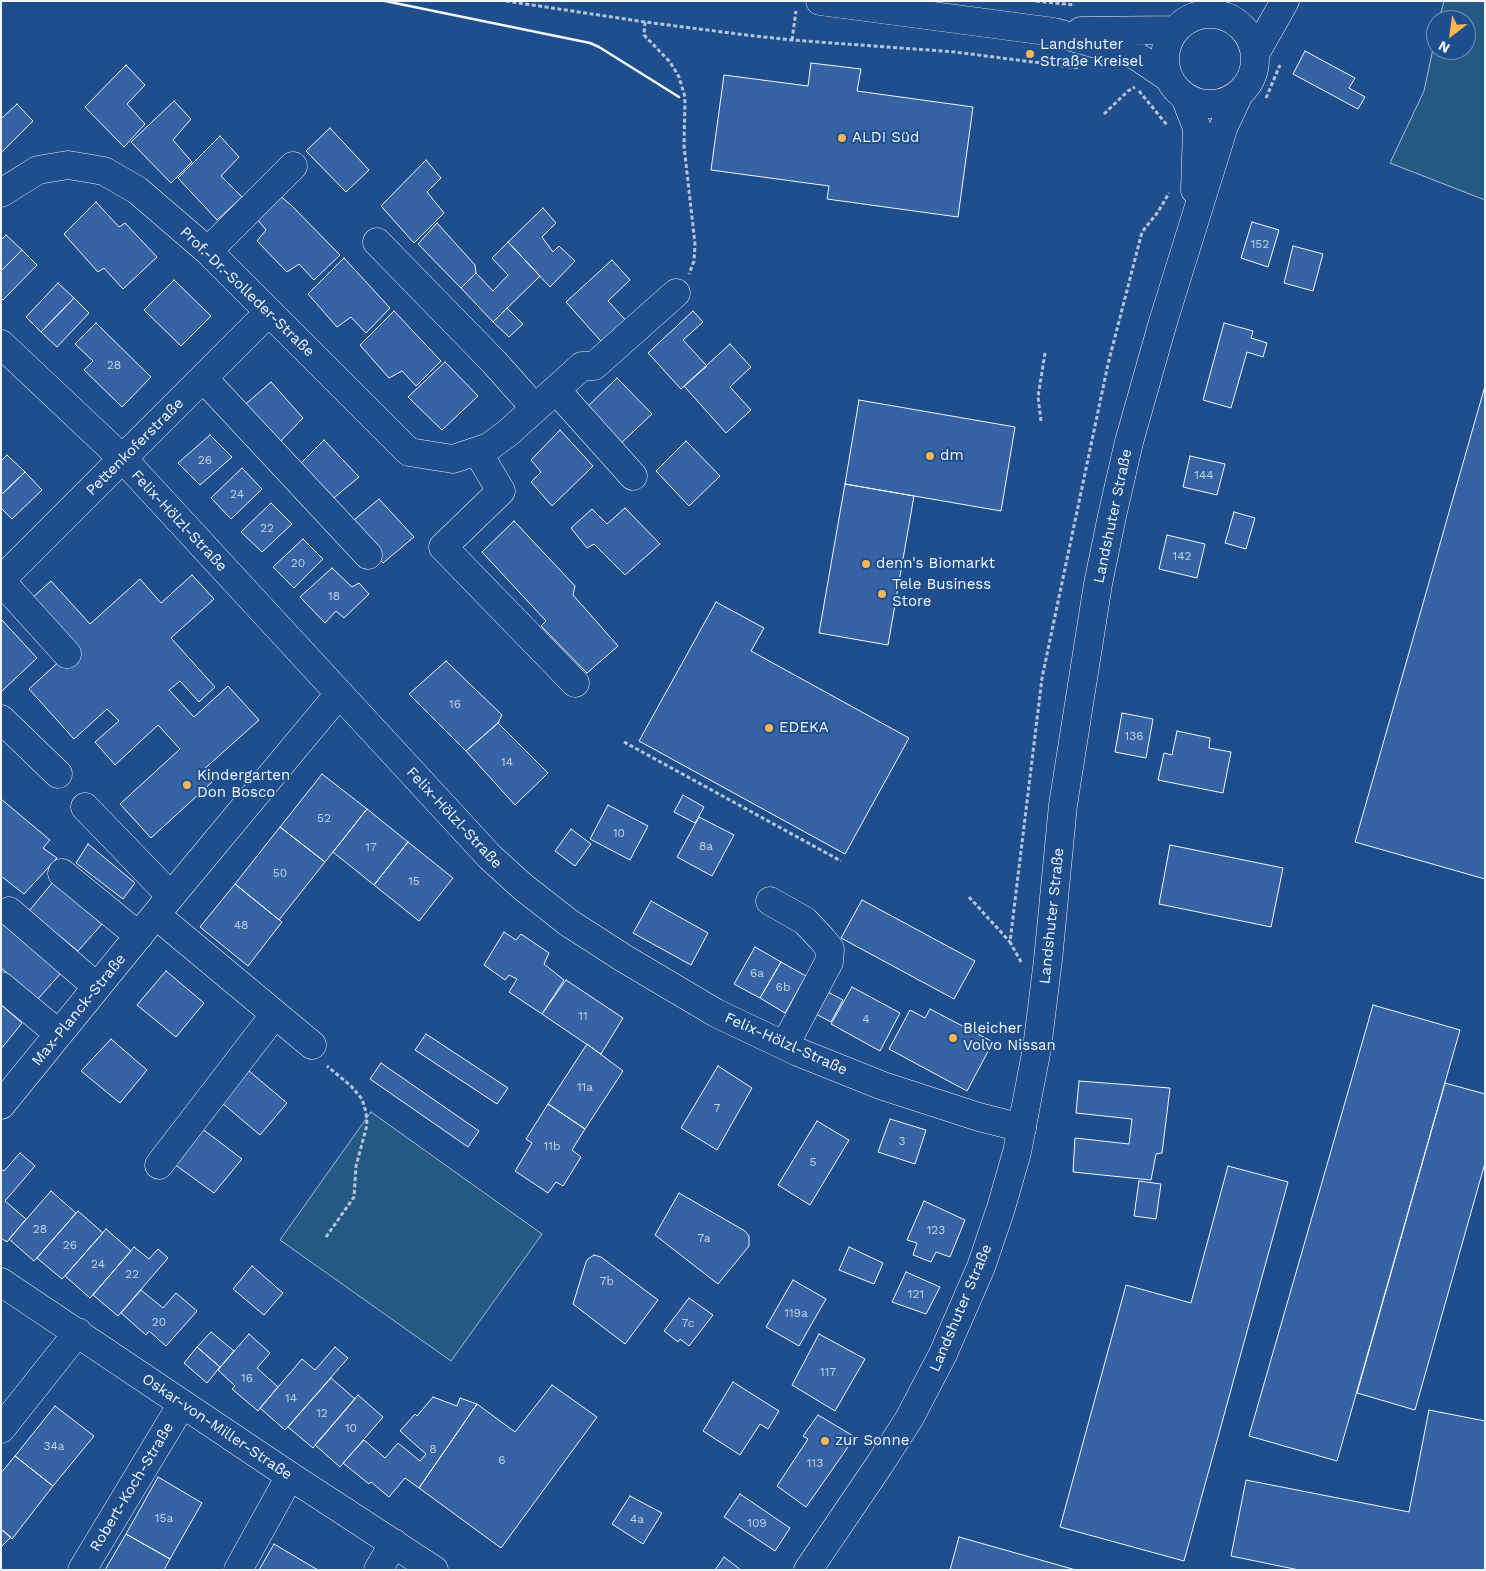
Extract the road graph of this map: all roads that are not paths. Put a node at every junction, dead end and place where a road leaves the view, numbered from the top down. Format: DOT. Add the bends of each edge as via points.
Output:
graph roads {
  1 [pos="1242,1"];
  2 [pos="1285,1"];
  3 [pos="808,6"];
  4 [pos="1219,14"];
  5 [pos="1175,30"];
  6 [pos="1054,32"];
  7 [pos="1255,54"];
  8 [pos="1177,88"];
  9 [pos="1239,94"];
  10 [pos="293,166"];
  11 [pos="1,192"];
  12 [pos="1194,224"];
  13 [pos="377,242"];
  14 [pos="208,251"];
  15 [pos="676,293"];
  16 [pos="268,313"];
  17 [pos="1,344"];
  18 [pos="203,378"];
  19 [pos="556,390"];
  20 [pos="536,408"];
  21 [pos="477,451"];
  22 [pos="122,459"];
  23 [pos="633,476"];
  24 [pos="368,555"];
  25 [pos="1,581"];
  26 [pos="67,654"];
  27 [pos="575,684"];
  28 [pos="339,694"];
  29 [pos="1,719"];
  30 [pos="58,774"];
  31 [pos="85,807"];
  32 [pos="62,873"];
  33 [pos="770,901"];
  34 [pos="163,905"];
  35 [pos="9,911"];
  36 [pos="139,936"];
  37 [pos="1,986"];
  38 [pos="97,987"];
  39 [pos="275,1014"];
  40 [pos="59,1034"];
  41 [pos="312,1045"];
  42 [pos="785,1045"];
  43 [pos="10,1076"];
  44 [pos="1,1105"];
  45 [pos="1022,1128"];
  46 [pos="159,1165"];
  47 [pos="1,1282"];
  48 [pos="78,1332"];
  49 [pos="182,1404"];
  50 [pos="1,1429"];
  51 [pos="290,1476"];
  52 [pos="394,1543"];
  53 [pos="82,1570"];
  54 [pos="238,1570"];
  55 [pos="378,1570"];
  56 [pos="434,1570"];
  57 [pos="808,1570"];
  1 -- 4 [label="street"];
  2 -- 7 [label="street"];
  3 -- 6 [label="street"];
  4 -- 5 [label="street" via="1195,16"];
  4 -- 7 [label="street" via="1243,28 1252,40"];
  5 -- 6 [label="street"];
  5 -- 8 [label="street" via="1168,41 1165,66"];
  6 -- 8 [label="street" via="1135,55"];
  7 -- 9 [label="street" via="1249,83"];
  8 -- 9 [label="street" via="1198,103 1212,105 1226,102"];
  8 -- 12 [label="street, Landshuter Straße" via="1197,128"];
  9 -- 12 [label="street, Landshuter Straße" via="1224,126"];
  10 -- 14 [label="street"];
  11 -- 14 [label="street, Prof.-Dr.-Solleder-Straße" via="38,170 68,165 104,171 137,190"];
  12 -- 45 [label="street, Landshuter Straße" via="1129,442 1098,584 1063,805 1037,1048"];
  13 -- 20 [label="street"];
  14 -- 16 [label="street, Prof.-Dr.-Solleder-Straße"];
  15 -- 19 [label="street, Prof.-Dr.-Solleder-Straße" via="594,366 582,366"];
  16 -- 18 [label="street, Pettenkoferstraße"];
  16 -- 21 [label="street, Prof.-Dr.-Solleder-Straße" via="409,452 453,459"];
  17 -- 22 [label="street, Felix-Hölzl-Straße"];
  18 -- 22 [label="street, Pettenkoferstraße"];
  18 -- 24 [label="street"];
  19 -- 20 [label="street, Prof.-Dr.-Solleder-Straße"];
  19 -- 23 [label="street"];
  20 -- 21 [label="street, Prof.-Dr.-Solleder-Straße" via="509,432"];
  21 -- 27 [label="street" via="501,491 442,547"];
  22 -- 25 [label="street, Pettenkoferstraße"];
  22 -- 28 [label="street, Felix-Hölzl-Straße"];
  25 -- 26 [label="street, Pettenkoferstraße"];
  28 -- 34 [label="street, Max-Planck-Straße"];
  28 -- 42 [label="street, Felix-Hölzl-Straße" via="490,857 523,887 569,923 625,959 716,1013"];
  29 -- 30 [label="street"];
  31 -- 34 [label="street"];
  32 -- 36 [label="street"];
  33 -- 42 [label="street" via="805,921 830,949 829,962"];
  34 -- 36 [label="street, Max-Planck-Straße"];
  34 -- 39 [label="street"];
  35 -- 38 [label="street"];
  36 -- 38 [label="street, Max-Planck-Straße"];
  37 -- 40 [label="street"];
  38 -- 40 [label="street, Max-Planck-Straße"];
  39 -- 41 [label="street"];
  39 -- 46 [label="street"];
  40 -- 43 [label="street, Max-Planck-Straße"];
  42 -- 45 [label="street, Felix-Hölzl-Straße" via="883,1086"];
  43 -- 44 [label="street, Max-Planck-Straße"];
  45 -- 57 [label="street, Landshuter Straße" via="984,1259 943,1354 904,1426"];
  47 -- 48 [label="street, Oskar-von-Miller-Straße"];
  48 -- 49 [label="street, Oskar-von-Miller-Straße"];
  48 -- 50 [label="street"];
  49 -- 51 [label="street, Oskar-von-Miller-Straße"];
  49 -- 53 [label="street, Robert-Koch-Straße"];
  51 -- 52 [label="street, Oskar-von-Miller-Straße"];
  51 -- 54 [label="street"];
  52 -- 55 [label="street"];
  52 -- 56 [label="street, Oskar-von-Miller-Straße"];
}
